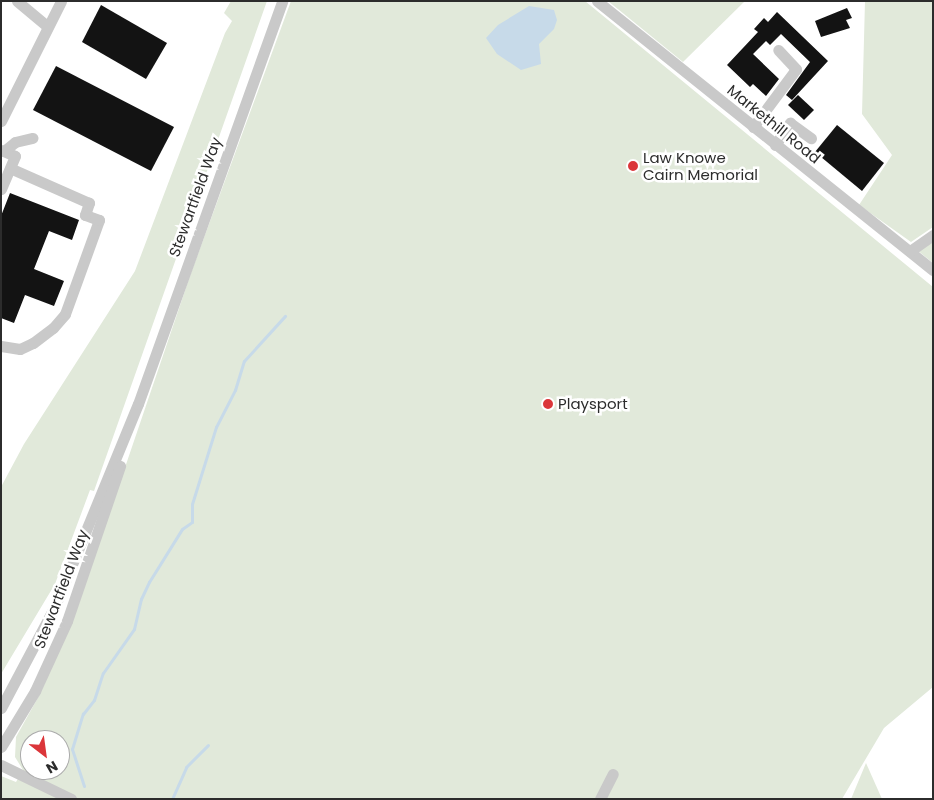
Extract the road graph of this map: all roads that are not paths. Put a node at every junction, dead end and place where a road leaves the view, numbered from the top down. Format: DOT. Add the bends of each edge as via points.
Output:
graph roads {
  1 [pos="17,1"];
  2 [pos="61,1"];
  3 [pos="282,1"];
  4 [pos="597,1"];
  5 [pos="48,26"];
  6 [pos="778,50"];
  7 [pos="1,122"];
  8 [pos="754,127"];
  9 [pos="33,138"];
  10 [pos="811,138"];
  11 [pos="775,145"];
  12 [pos="2,150"];
  13 [pos="10,168"];
  14 [pos="1,189"];
  15 [pos="933,235"];
  16 [pos="910,251"];
  17 [pos="933,270"];
  18 [pos="1,346"];
  19 [pos="138,404"];
  20 [pos="1,708"];
  21 [pos="1,747"];
  22 [pos="1,765"];
  23 [pos="613,774"];
  24 [pos="71,799"];
  25 [pos="600,799"];
  1 -- 5 [label="street"];
  2 -- 5 [label="street"];
  3 -- 19 [label="street, Stewartfield Way"];
  4 -- 8 [label="street, Markethill Road"];
  5 -- 7 [label="street"];
  6 -- 8 [label="street" via="796,69"];
  8 -- 11 [label="street, Markethill Road"];
  9 -- 12 [label="street" via="15,142"];
  10 -- 11 [label="street" via="790,124"];
  11 -- 16 [label="street, Markethill Road"];
  12 -- 13 [label="street" via="16,156"];
  13 -- 14 [label="street"];
  13 -- 18 [label="street" via="89,202 85,214 99,220 65,314 54,328 33,343 20,349"];
  15 -- 16 [label="street"];
  16 -- 17 [label="street, Markethill Road"];
  19 -- 20 [label="street, Stewartfield Way" via="55,606"];
  19 -- 21 [label="street, Stewartfield Way" via="116,481 67,621 35,691"];
  22 -- 24 [label="street"];
  23 -- 25 [label="street"];
}
